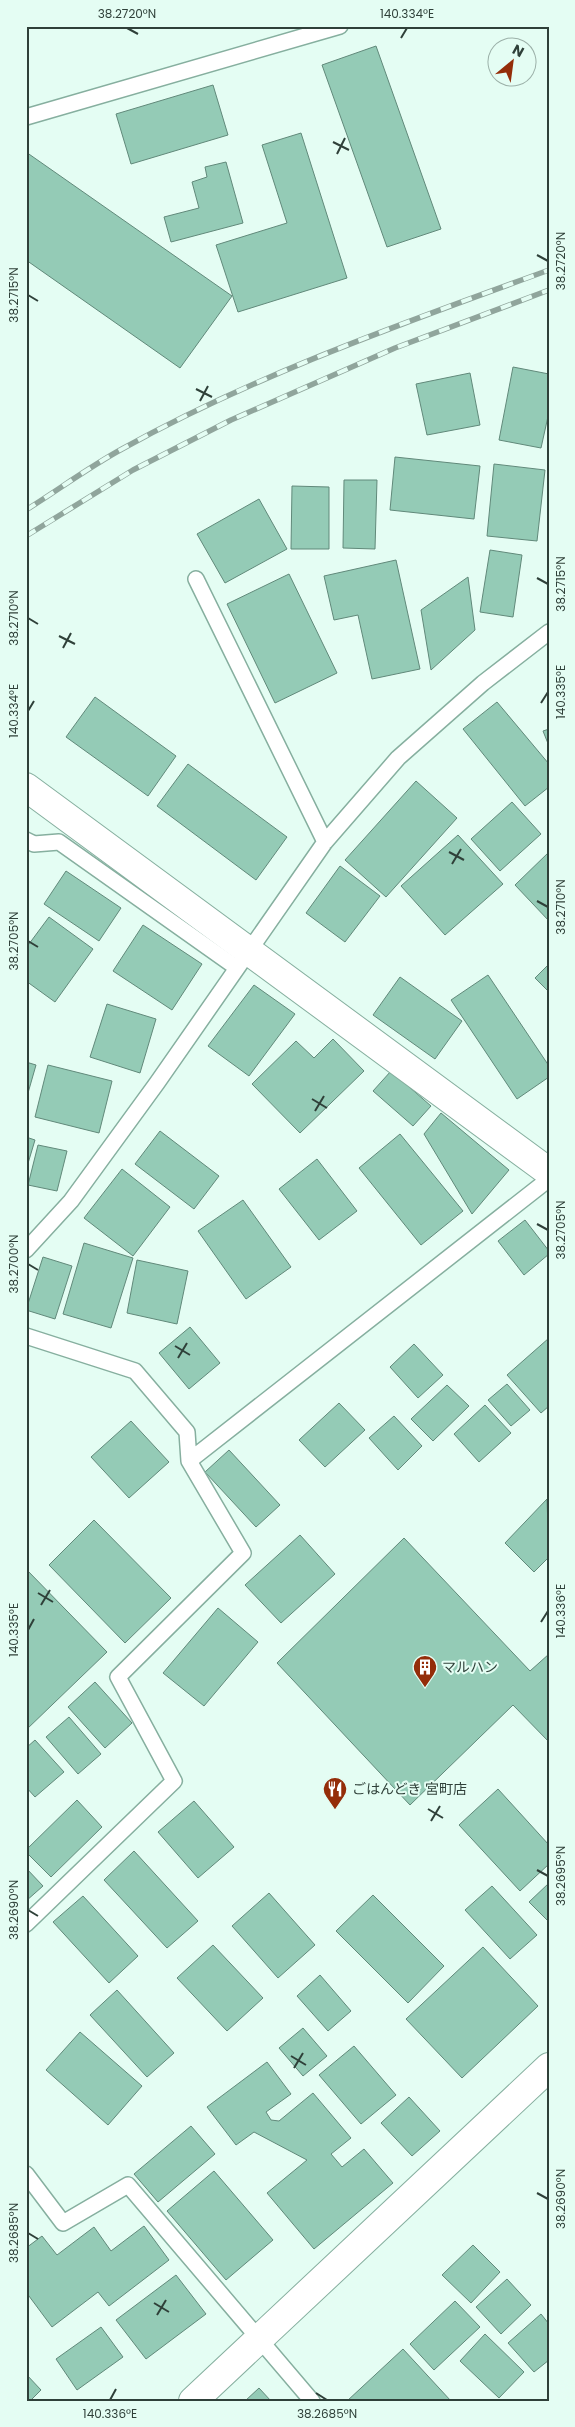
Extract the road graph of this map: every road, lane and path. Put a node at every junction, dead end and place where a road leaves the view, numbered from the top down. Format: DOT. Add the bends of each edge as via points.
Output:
graph roads {
  1 [pos="340,26"];
  2 [pos="26,117"];
  3 [pos="196,579"];
  4 [pos="549,632"];
  5 [pos="26,787"];
  6 [pos="26,840"];
  7 [pos="324,842"];
  8 [pos="243,960"];
  9 [pos="549,1172"];
  10 [pos="549,1179"];
  11 [pos="26,1250"];
  12 [pos="26,1336"];
  13 [pos="189,1461"];
  14 [pos="26,1924"];
  15 [pos="549,2067"];
  16 [pos="26,2174"];
  17 [pos="258,2340"];
  18 [pos="193,2401"];
  19 [pos="312,2401"];
  1 -- 2 [label="lane"];
  3 -- 7 [label="lane"];
  4 -- 7 [label="lane" via="483,683 398,758"];
  5 -- 8 [label="street"];
  6 -- 8 [label="lane" via="34,844 59,842"];
  7 -- 8 [label="lane"];
  8 -- 9 [label="street"];
  8 -- 11 [label="lane" via="71,1201"];
  10 -- 13 [label="lane"];
  12 -- 13 [label="lane" via="135,1371 187,1432"];
  13 -- 14 [label="lane" via="242,1553 118,1677 174,1781"];
  15 -- 17 [label="street"];
  16 -- 17 [label="lane" via="63,2223 128,2185"];
  17 -- 18 [label="street"];
  17 -- 19 [label="lane"];
}
